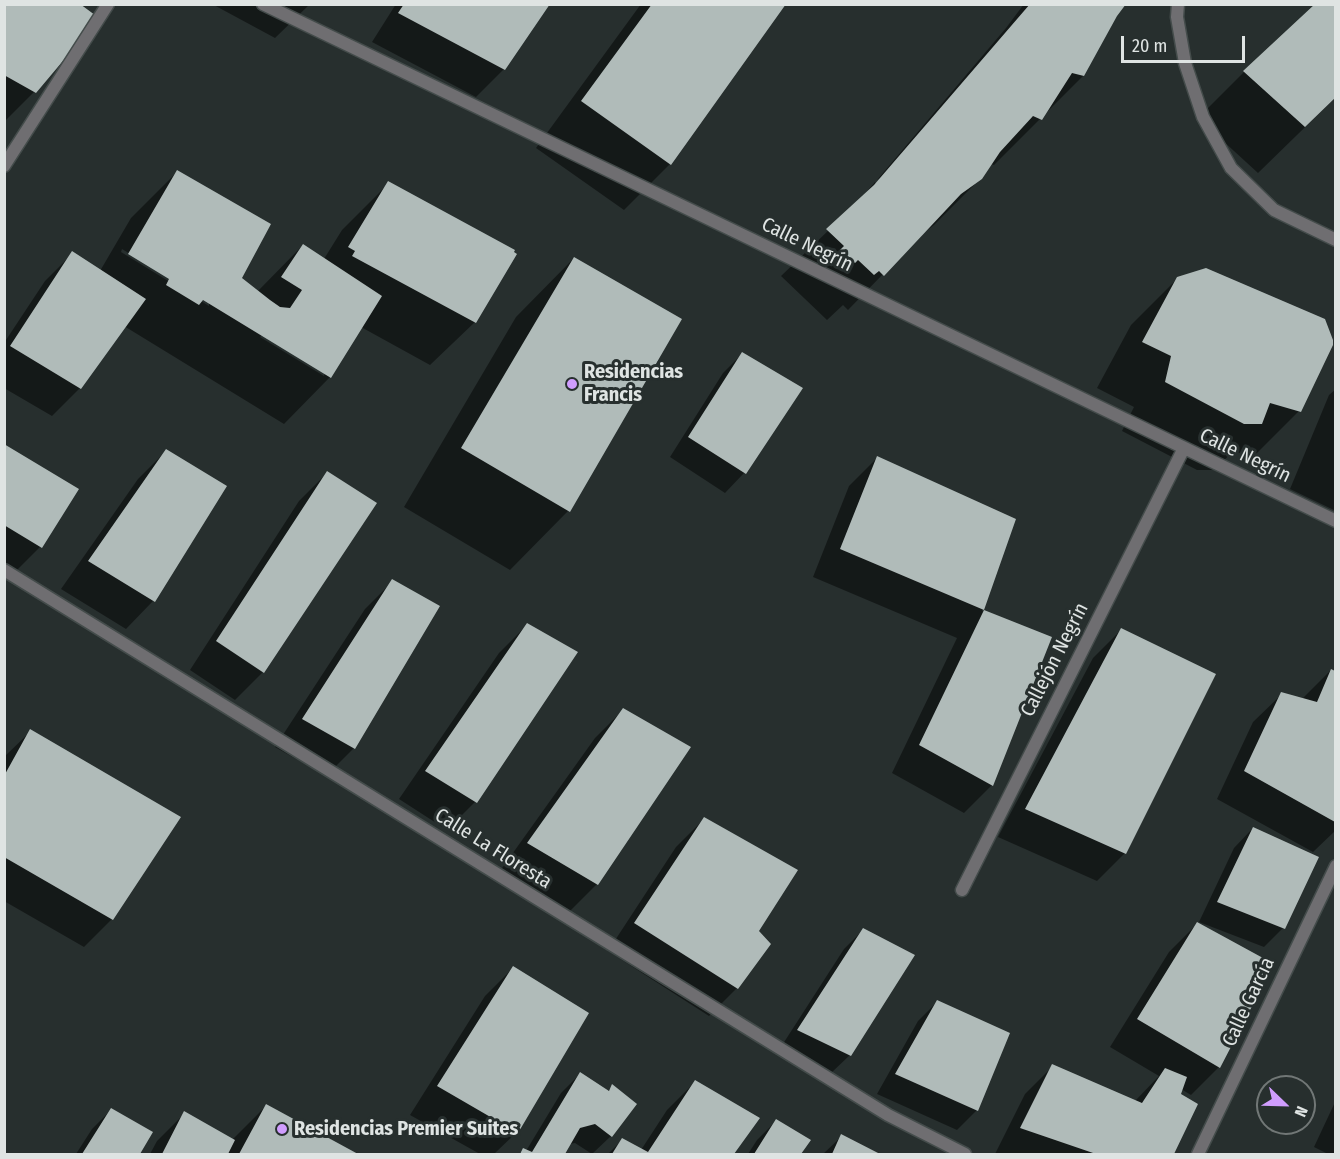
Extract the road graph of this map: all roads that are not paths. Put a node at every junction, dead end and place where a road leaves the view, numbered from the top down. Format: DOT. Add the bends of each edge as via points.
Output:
graph roads {
  1 [pos="108,4"];
  2 [pos="262,4"];
  3 [pos="1178,4"];
  4 [pos="4,166"];
  5 [pos="1335,240"];
  6 [pos="1184,448"];
  7 [pos="1335,521"];
  8 [pos="4,570"];
  9 [pos="1335,866"];
  10 [pos="962,890"];
  11 [pos="965,1155"];
  12 [pos="1198,1155"];
  1 -- 4 [label="street"];
  2 -- 6 [label="street, Calle Negrín"];
  3 -- 5 [label="street" via="1185,63 1203,117 1231,168 1274,210"];
  6 -- 7 [label="street, Calle Negrín"];
  6 -- 10 [label="street, Callejón Negrín"];
  8 -- 11 [label="street, Calle La Floresta" via="878,1109"];
  9 -- 12 [label="street, Calle García"];
}
